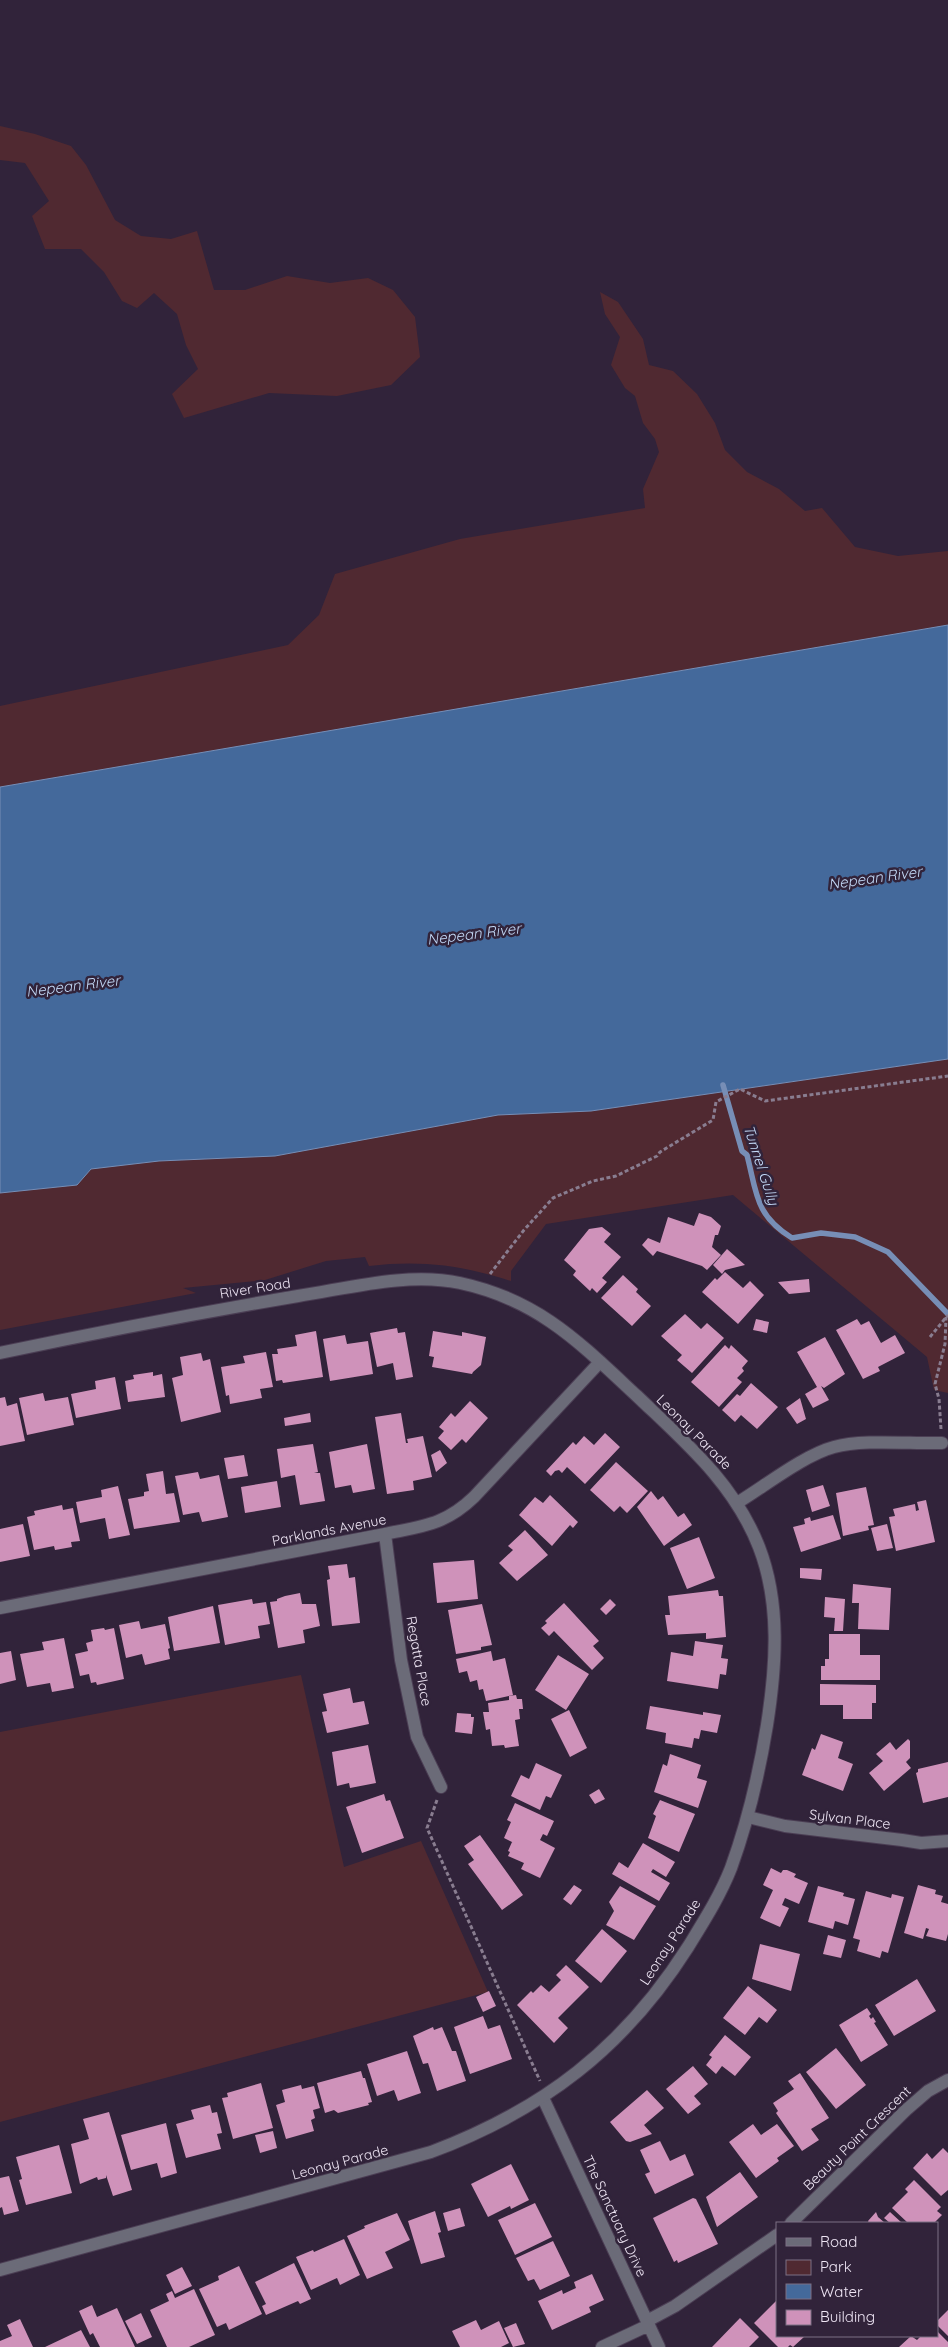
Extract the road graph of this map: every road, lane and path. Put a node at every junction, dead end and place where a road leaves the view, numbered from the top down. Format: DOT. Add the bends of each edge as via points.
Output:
graph roads {
  1 [pos="948,1076"];
  2 [pos="490,1274"];
  3 [pos="514,1300"];
  4 [pos="947,1316"];
  5 [pos="930,1337"];
  6 [pos="0,1353"];
  7 [pos="600,1362"];
  8 [pos="942,1443"];
  9 [pos="737,1503"];
  10 [pos="386,1534"];
  11 [pos="0,1608"];
  12 [pos="441,1787"];
  13 [pos="748,1817"];
  14 [pos="948,1841"];
  15 [pos="948,2080"];
  16 [pos="543,2098"];
  17 [pos="793,2222"];
  18 [pos="776,2236"];
  19 [pos="0,2270"];
  20 [pos="648,2323"];
  21 [pos="602,2347"];
  22 [pos="660,2347"];
  1 -- 2 [label="path" via="765,1101 740,1089 716,1102 713,1120 657,1156 616,1176 594,1181 553,1198"];
  3 -- 6 [label="street, River Road" via="450,1281 384,1283 137,1324"];
  3 -- 7 [label="street, Leonay Parade" via="539,1312"];
  4 -- 5 [label="path"];
  4 -- 8 [label="path" via="945,1344 935,1384"];
  7 -- 9 [label="street, Leonay Parade" via="703,1459"];
  7 -- 10 [label="street, Parklands Avenue" via="466,1504 442,1521"];
  8 -- 9 [label="street" via="835,1447 815,1454"];
  9 -- 13 [label="street, Leonay Parade" via="765,1565 774,1622 769,1711"];
  10 -- 11 [label="street, Parklands Avenue"];
  10 -- 12 [label="street, Regatta Place" via="401,1660 417,1737"];
  12 -- 16 [label="path" via="427,1828 539,2075"];
  13 -- 14 [label="street, Sylvan Place" via="785,1826 921,1843"];
  13 -- 16 [label="street, Leonay Parade" via="729,1872 708,1915 650,2000 612,2042 578,2073"];
  15 -- 17 [label="street, Beauty Point Crescent" via="928,2091 906,2110"];
  16 -- 19 [label="street, Leonay Parade" via="456,2143 407,2160"];
  16 -- 20 [label="street, The Sanctuary Drive"];
  18 -- 20 [label="street"];
  20 -- 21 [label="street"];
  20 -- 22 [label="street, The Sanctuary Drive"];
}
